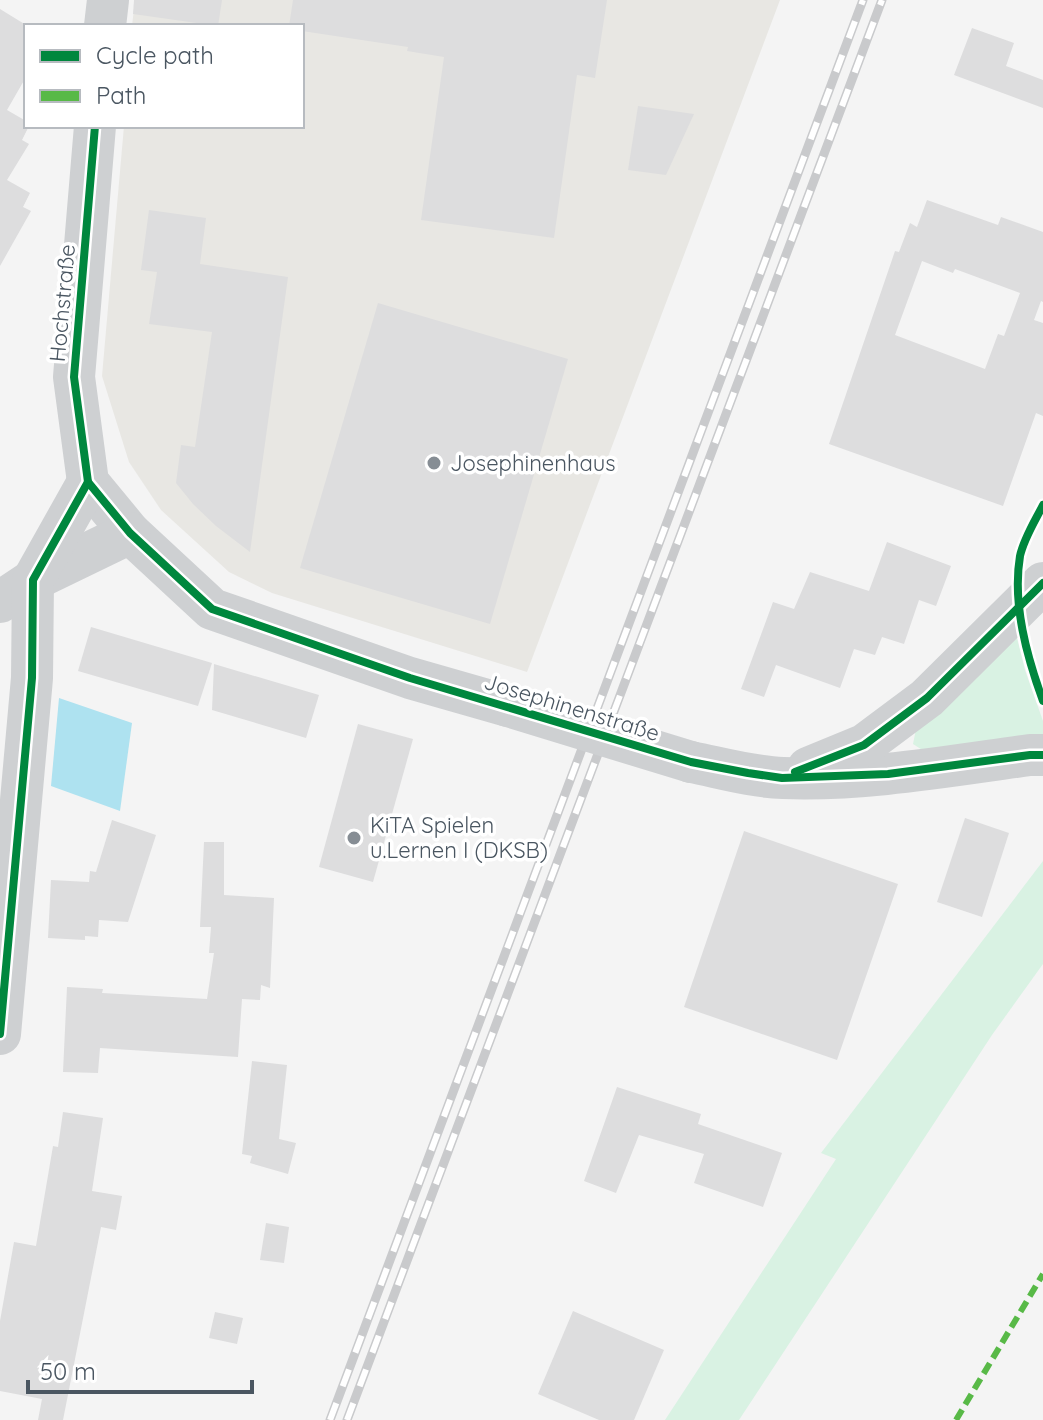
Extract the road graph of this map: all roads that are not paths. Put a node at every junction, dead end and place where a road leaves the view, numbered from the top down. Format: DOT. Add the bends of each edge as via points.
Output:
graph roads {
  1 [pos="108,0"];
  2 [pos="105,24"];
  3 [pos="95,128"];
  4 [pos="88,482"];
  5 [pos="130,533"];
  6 [pos="1043,583"];
  7 [pos="16,591"];
  8 [pos="1043,755"];
  9 [pos="782,778"];
  10 [pos="0,1034"];
  1 -- 2 [label="street"];
  3 -- 4 [label="street, Hochstraße" via="74,377"];
  4 -- 5 [label="street"];
  4 -- 7 [label="street"];
  5 -- 7 [label="street"];
  5 -- 9 [label="street, Josephinenstraße, bridge" via="212,609 410,678 691,762"];
  6 -- 9 [label="street" via="927,698 864,745"];
  7 -- 10 [label="street" via="32,678"];
  8 -- 9 [label="street, Josephinenstraße" via="888,774"];
}
